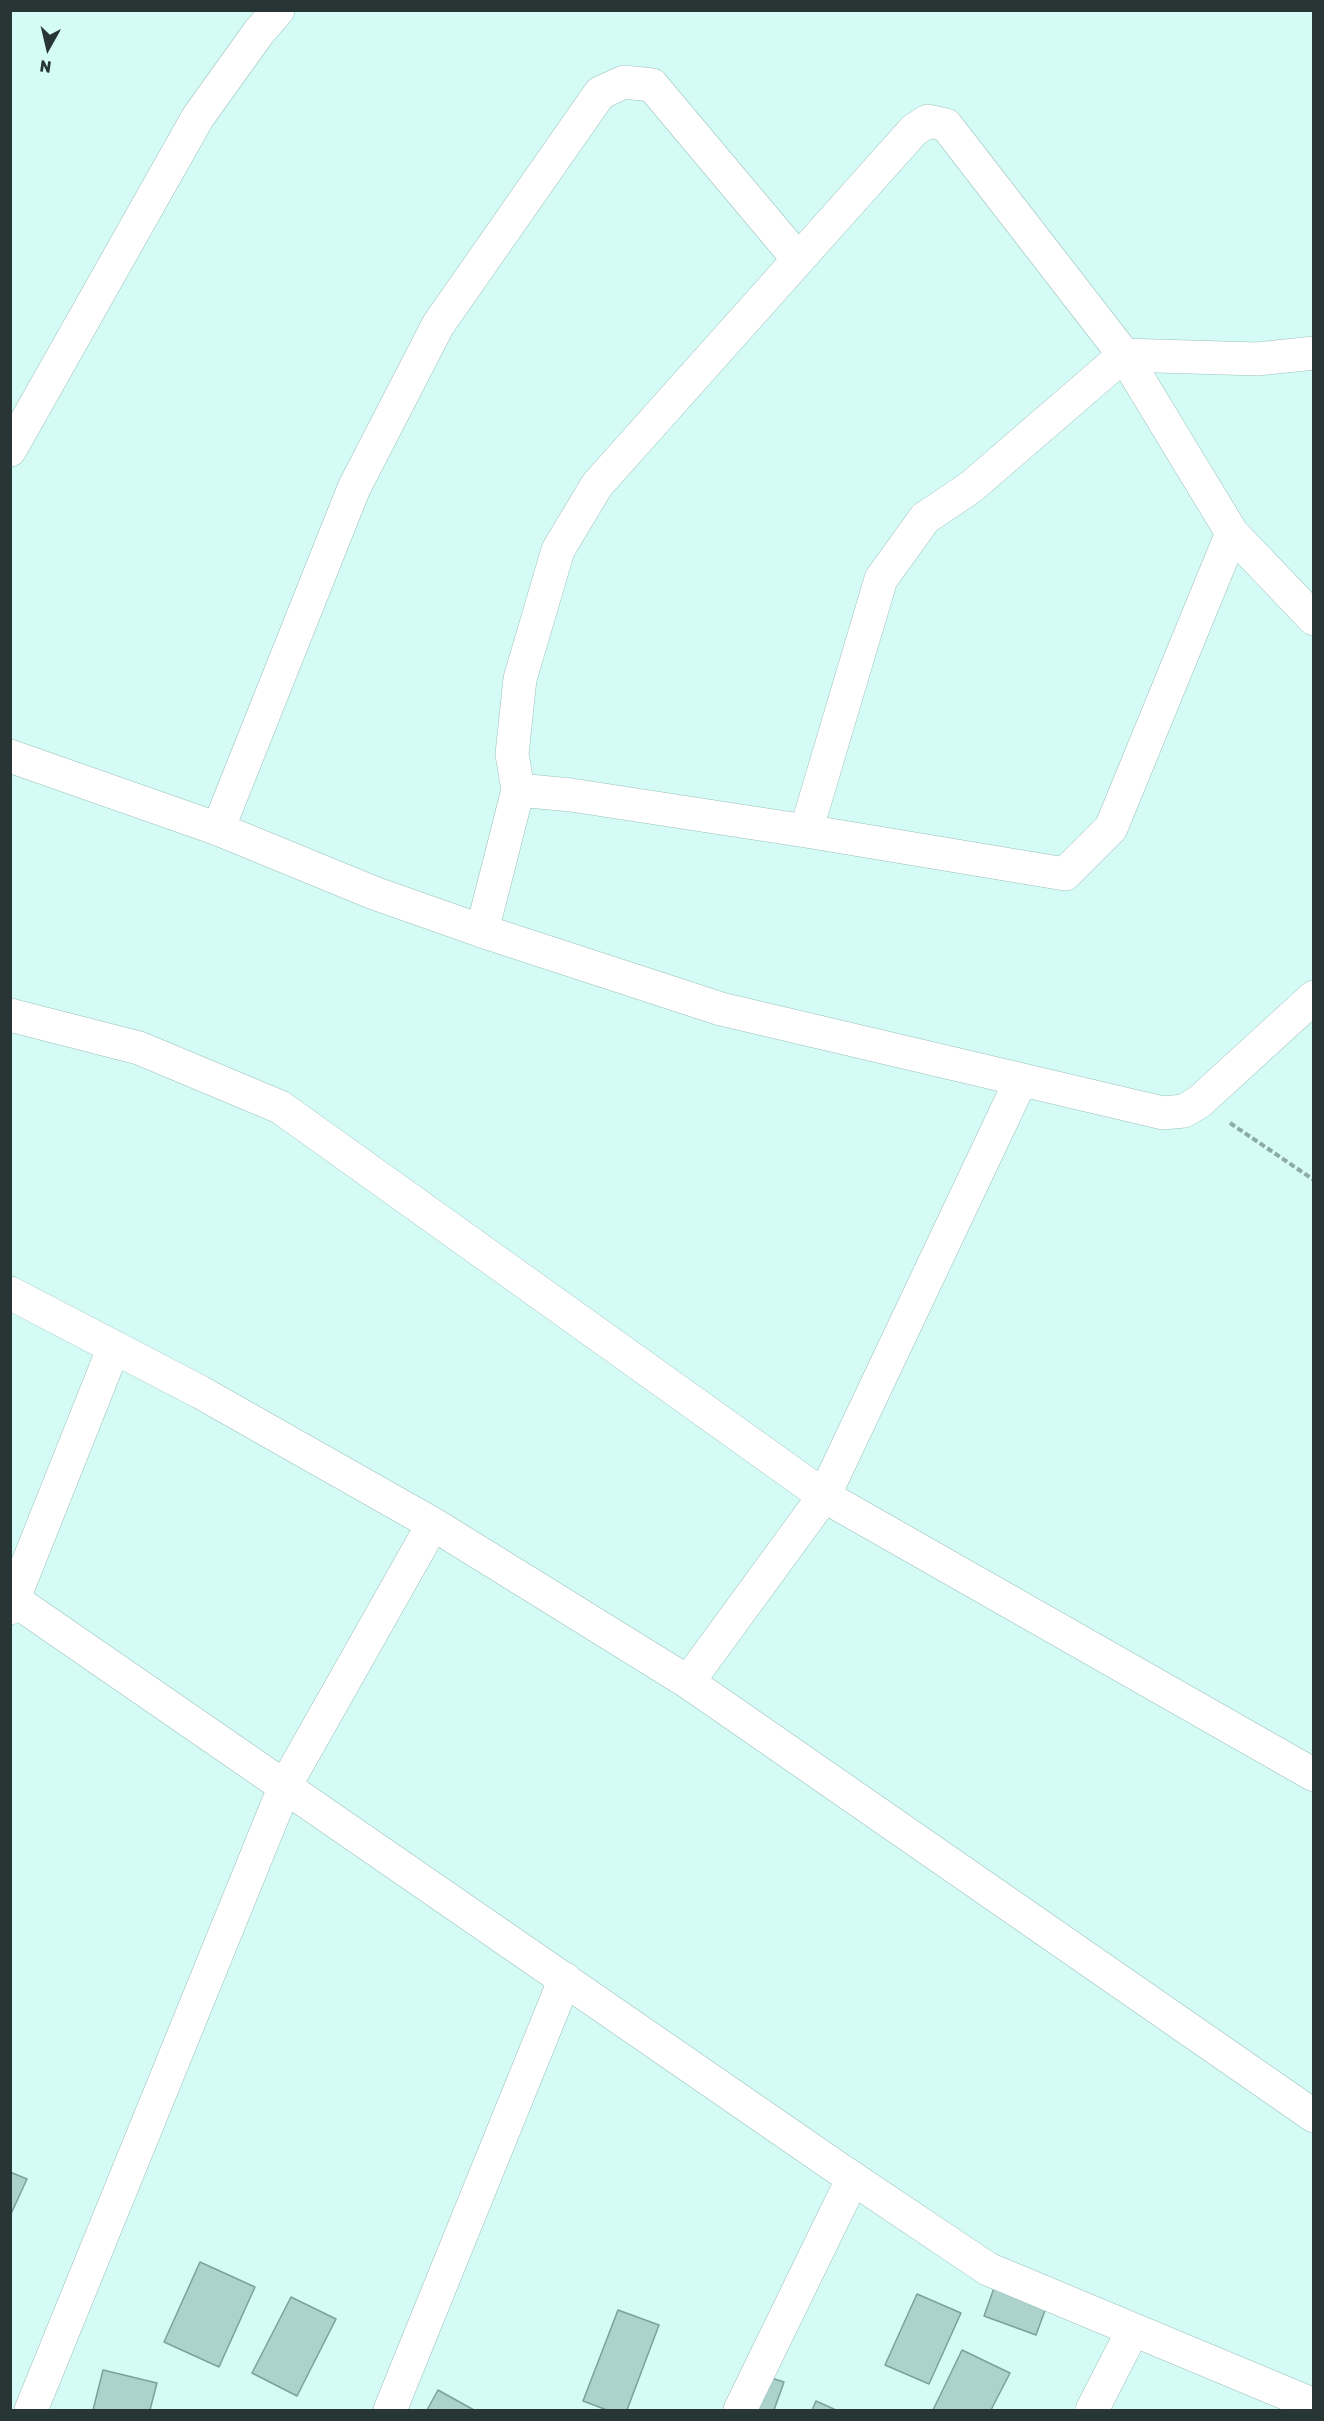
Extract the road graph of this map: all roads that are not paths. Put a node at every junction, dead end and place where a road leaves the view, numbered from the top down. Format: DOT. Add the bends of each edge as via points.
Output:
graph roads {
  1 [pos="261,18"];
  2 [pos="798,259"];
  3 [pos="1314,353"];
  4 [pos="1124,356"];
  5 [pos="10,450"];
  6 [pos="1232,533"];
  7 [pos="1314,619"];
  8 [pos="10,756"];
  9 [pos="518,790"];
  10 [pos="218,829"];
  11 [pos="806,831"];
  12 [pos="482,931"];
  13 [pos="1314,997"];
  14 [pos="10,1015"];
  15 [pos="1021,1080"];
  16 [pos="10,1293"];
  17 [pos="114,1347"];
  18 [pos="824,1496"];
  19 [pos="433,1524"];
  20 [pos="12,1601"];
  21 [pos="688,1682"];
  22 [pos="1314,1775"];
  23 [pos="285,1786"];
  24 [pos="565,1979"];
  25 [pos="1314,2116"];
  26 [pos="853,2178"];
  27 [pos="1133,2330"];
  28 [pos="1314,2405"];
  29 [pos="31,2410"];
  30 [pos="390,2410"];
  31 [pos="740,2410"];
  32 [pos="1092,2410"];
  1 -- 5 [label="street" via="198,117"];
  2 -- 4 [label="street" via="914,130 928,121 946,125"];
  2 -- 9 [label="street" via="597,485 558,550 520,679 512,754"];
  2 -- 10 [label="street" via="652,85 624,81 600,93 438,325 354,488"];
  3 -- 4 [label="street" via="1257,358"];
  4 -- 6 [label="street"];
  4 -- 11 [label="street" via="971,487 925,518 881,579"];
  6 -- 7 [label="street"];
  6 -- 11 [label="street" via="1111,828 1065,874"];
  8 -- 10 [label="street"];
  9 -- 11 [label="street"];
  9 -- 12 [label="street"];
  10 -- 12 [label="street" via="374,893"];
  12 -- 15 [label="street" via="721,1009"];
  13 -- 15 [label="street" via="1199,1102 1184,1111 1163,1113"];
  14 -- 18 [label="street" via="139,1048 280,1107"];
  15 -- 18 [label="street"];
  16 -- 17 [label="street"];
  17 -- 19 [label="street"];
  17 -- 20 [label="street"];
  18 -- 21 [label="street"];
  18 -- 22 [label="street"];
  19 -- 21 [label="street"];
  19 -- 23 [label="street"];
  20 -- 23 [label="street"];
  21 -- 25 [label="street"];
  23 -- 24 [label="street"];
  23 -- 29 [label="street"];
  24 -- 26 [label="street"];
  24 -- 30 [label="street"];
  26 -- 27 [label="street" via="988,2269"];
  26 -- 31 [label="street"];
  27 -- 28 [label="street"];
  27 -- 32 [label="street"];
}
